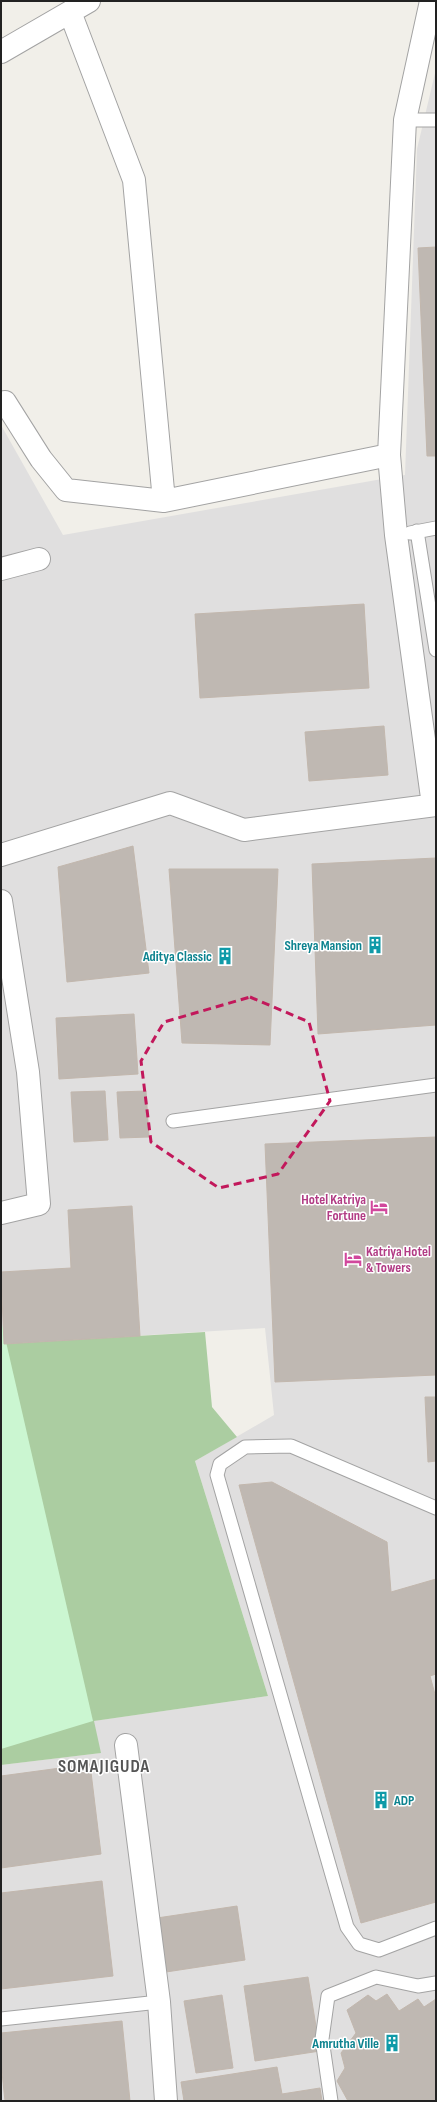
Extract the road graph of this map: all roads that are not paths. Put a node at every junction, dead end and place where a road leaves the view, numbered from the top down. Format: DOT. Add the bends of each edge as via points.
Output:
graph roads {
  1 [pos="89,1"];
  2 [pos="431,1"];
  3 [pos="70,12"];
  4 [pos="1,52"];
  5 [pos="405,120"];
  6 [pos="436,120"];
  7 [pos="5,402"];
  8 [pos="389,455"];
  9 [pos="164,501"];
  10 [pos="436,528"];
  11 [pos="417,531"];
  12 [pos="396,535"];
  13 [pos="39,559"];
  14 [pos="1,569"];
  15 [pos="436,650"];
  16 [pos="434,805"];
  17 [pos="1,855"];
  18 [pos="1,901"];
  19 [pos="4,940"];
  20 [pos="436,1086"];
  21 [pos="173,1121"];
  22 [pos="1,1213"];
  23 [pos="436,1508"];
  24 [pos="126,1745"];
  25 [pos="436,1928"];
  26 [pos="436,1983"];
  27 [pos="159,2002"];
  28 [pos="1,2019"];
  29 [pos="166,2101"];
  30 [pos="331,2101"];
  1 -- 3 [label="street"];
  2 -- 5 [label="street"];
  3 -- 4 [label="street"];
  3 -- 9 [label="street" via="134,180"];
  5 -- 6 [label="lane"];
  5 -- 8 [label="street"];
  7 -- 9 [label="street" via="41,459 66,490"];
  8 -- 9 [label="street"];
  8 -- 12 [label="street"];
  10 -- 11 [label="lane"];
  11 -- 12 [label="lane"];
  11 -- 15 [label="lane"];
  12 -- 16 [label="street"];
  13 -- 14 [label="street"];
  16 -- 17 [label="street" via="244,830 170,803"];
  18 -- 19 [label="street"];
  19 -- 22 [label="street" via="28,1072 39,1204"];
  20 -- 21 [label="lane"];
  23 -- 25 [label="lane" via="291,1446 245,1447 220,1464 218,1475 347,1928 359,1944 379,1950"];
  24 -- 27 [label="street"];
  26 -- 30 [label="lane" via="418,1986 376,1977 328,1996 322,2039"];
  27 -- 28 [label="lane"];
  27 -- 29 [label="street"];
}
